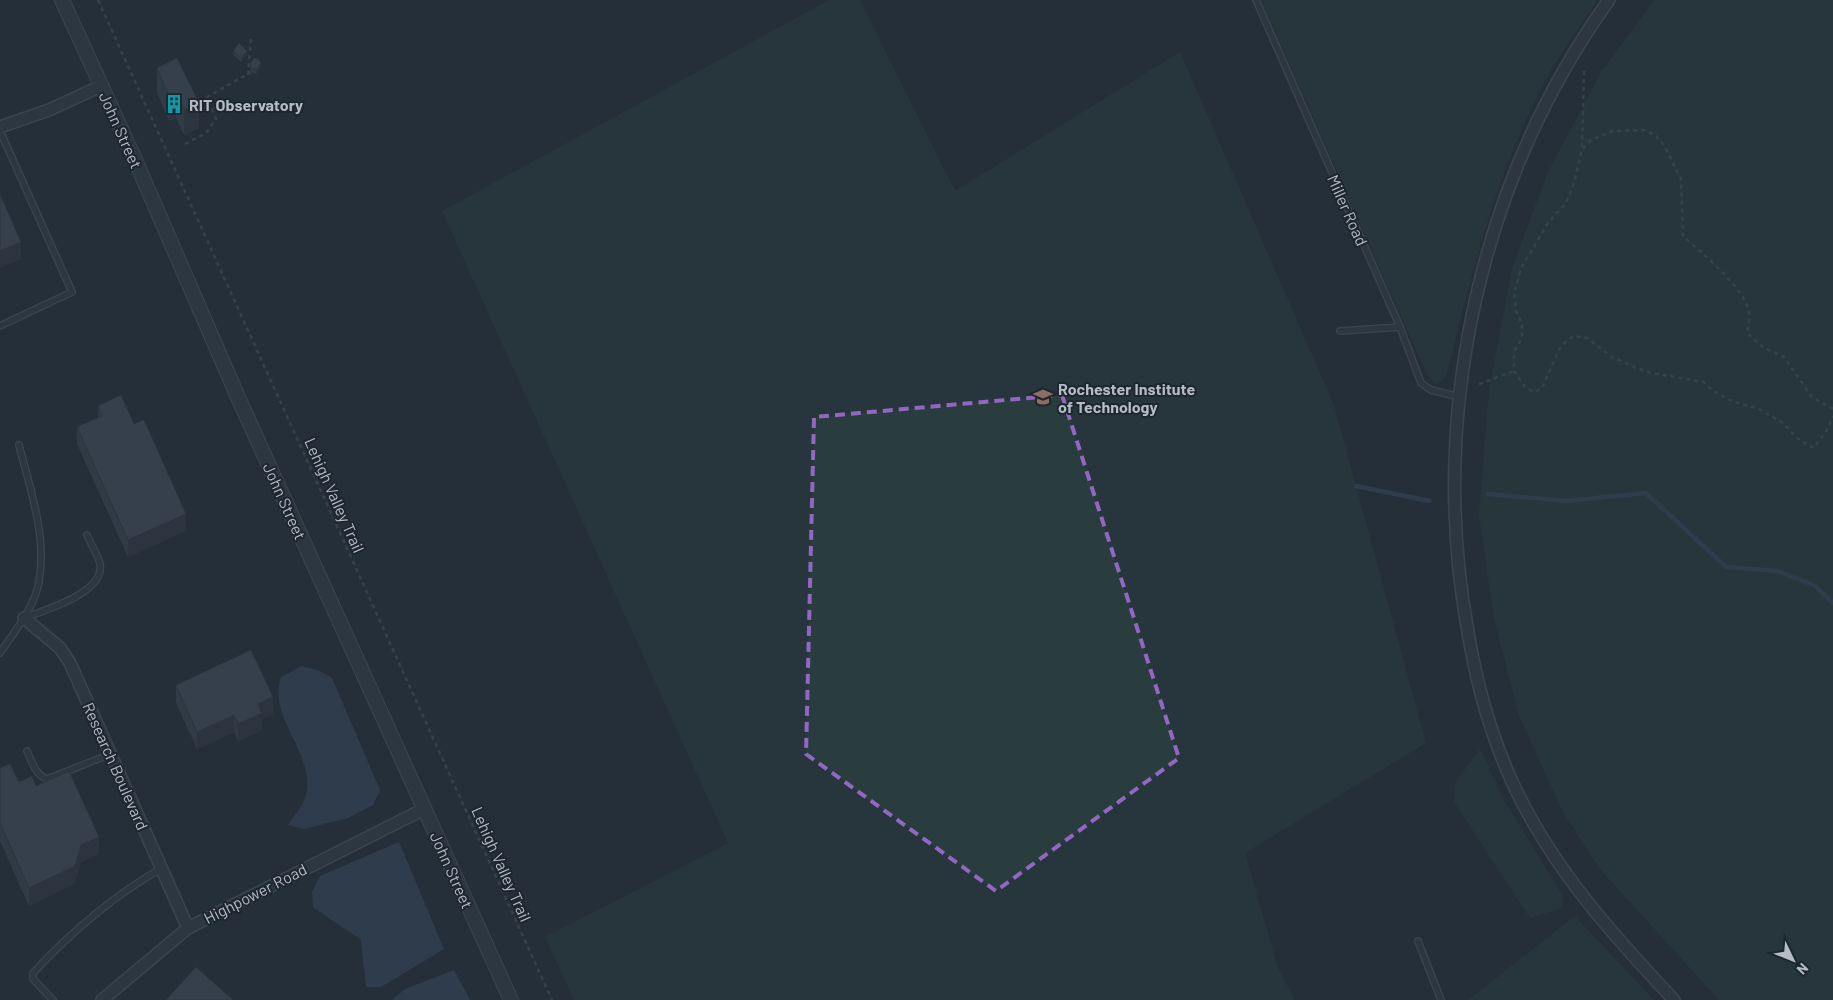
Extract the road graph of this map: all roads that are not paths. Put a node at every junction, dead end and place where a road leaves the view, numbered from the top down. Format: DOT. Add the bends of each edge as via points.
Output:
graph roads {
  1 [pos="62,0"];
  2 [pos="1256,0"];
  3 [pos="1609,0"];
  4 [pos="101,86"];
  5 [pos="0,129"];
  6 [pos="0,326"];
  7 [pos="1400,327"];
  8 [pos="1340,331"];
  9 [pos="1459,397"];
  10 [pos="19,445"];
  11 [pos="87,535"];
  12 [pos="24,618"];
  13 [pos="0,653"];
  14 [pos="27,751"];
  15 [pos="111,754"];
  16 [pos="424,809"];
  17 [pos="162,868"];
  18 [pos="188,928"];
  19 [pos="1418,942"];
  20 [pos="53,1000"];
  21 [pos="102,1000"];
  22 [pos="511,1000"];
  23 [pos="1441,1000"];
  24 [pos="1674,1000"];
  1 -- 4 [label="street, John Street"];
  2 -- 7 [label="lane, Miller Road"];
  3 -- 9 [label="street" via="1545,105 1503,202 1473,310"];
  4 -- 5 [label="street"];
  4 -- 16 [label="street, John Street"];
  5 -- 6 [label="lane" via="72,292"];
  7 -- 8 [label="lane"];
  7 -- 9 [label="lane, Miller Road" via="1421,383 1441,394"];
  9 -- 24 [label="street" via="1455,482 1458,568 1473,663 1489,723 1516,790 1552,854 1603,923"];
  10 -- 12 [label="lane" via="41,546 39,583"];
  11 -- 12 [label="lane" via="100,565 96,582 71,599"];
  12 -- 13 [label="lane"];
  12 -- 15 [label="street, Research Boulevard" via="54,642 70,663"];
  14 -- 15 [label="lane" via="35,770 47,779"];
  15 -- 17 [label="street, Research Boulevard"];
  16 -- 18 [label="street, Highpower Road"];
  16 -- 22 [label="street, John Street"];
  17 -- 18 [label="street, Research Boulevard"];
  17 -- 20 [label="lane" via="126,889 91,917 33,973 33,979"];
  18 -- 21 [label="street, Highpower Road"];
  19 -- 23 [label="lane"];
}
